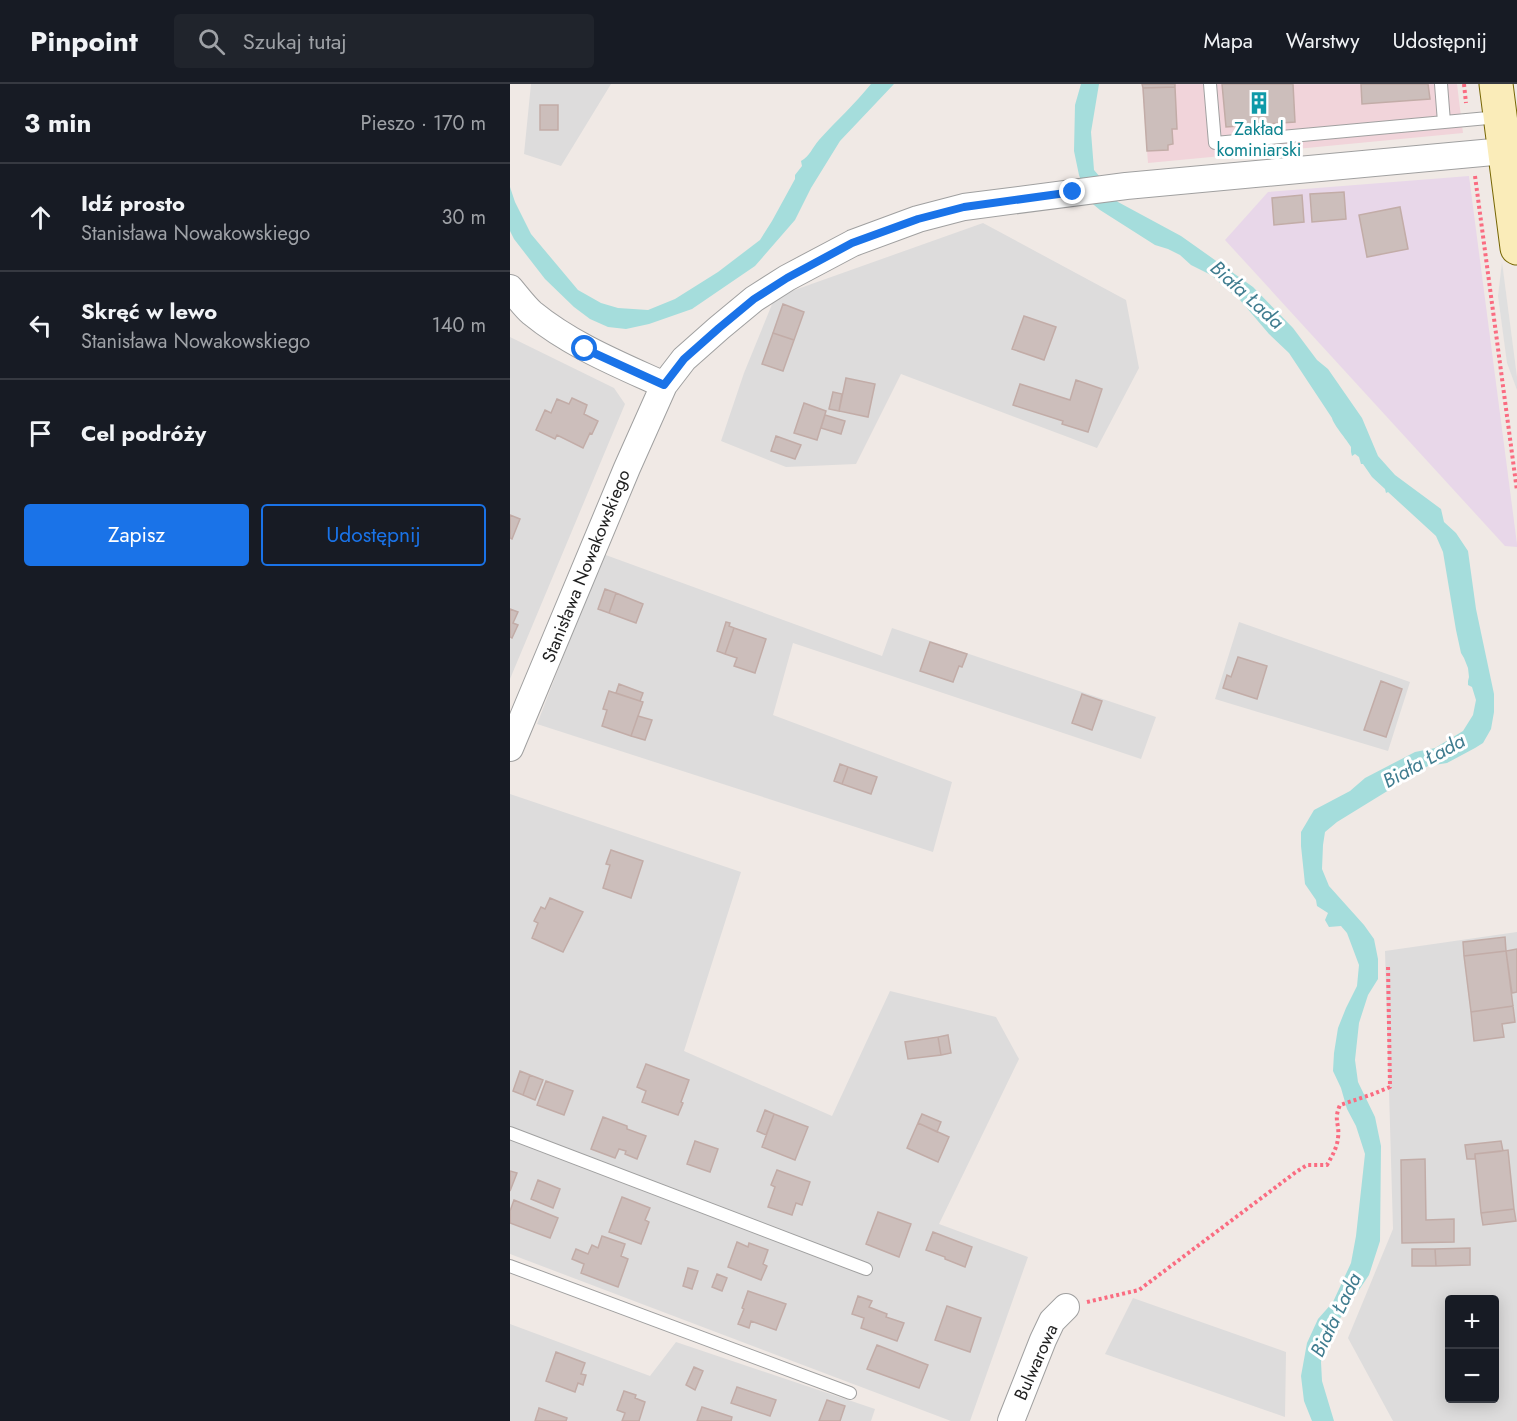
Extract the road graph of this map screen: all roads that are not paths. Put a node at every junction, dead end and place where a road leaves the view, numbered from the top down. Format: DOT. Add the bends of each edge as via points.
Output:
graph roads {
  1 [pos="1210,84"];
  2 [pos="1441,84"];
  3 [pos="1496,84"];
  4 [pos="1500,117"];
  5 [pos="1444,122"];
  6 [pos="1504,151"];
  7 [pos="1513,185"];
  8 [pos="1517,248"];
  9 [pos="510,288"];
  10 [pos="664,385"];
  11 [pos="510,748"];
  12 [pos="510,1133"];
  13 [pos="510,1266"];
  14 [pos="866,1269"];
  15 [pos="1066,1307"];
  16 [pos="850,1393"];
  17 [pos="1011,1421"];
  1 -- 5 [label="lane" via="1215,143"];
  2 -- 5 [label="lane"];
  3 -- 4 [label="main road"];
  4 -- 5 [label="lane"];
  4 -- 6 [label="main road"];
  6 -- 7 [label="main road"];
  6 -- 10 [label="street, Stanisława Nowakowskiego" via="1073,192 964,207 918,219 852,243 754,299 684,359"];
  7 -- 8 [label="main road"];
  9 -- 10 [label="street" via="530,311 558,332 585,349"];
  10 -- 11 [label="street, Stanisława Nowakowskiego"];
  12 -- 14 [label="lane"];
  13 -- 16 [label="lane"];
  15 -- 17 [label="street, Bulwarowa" via="1042,1340"];
}
